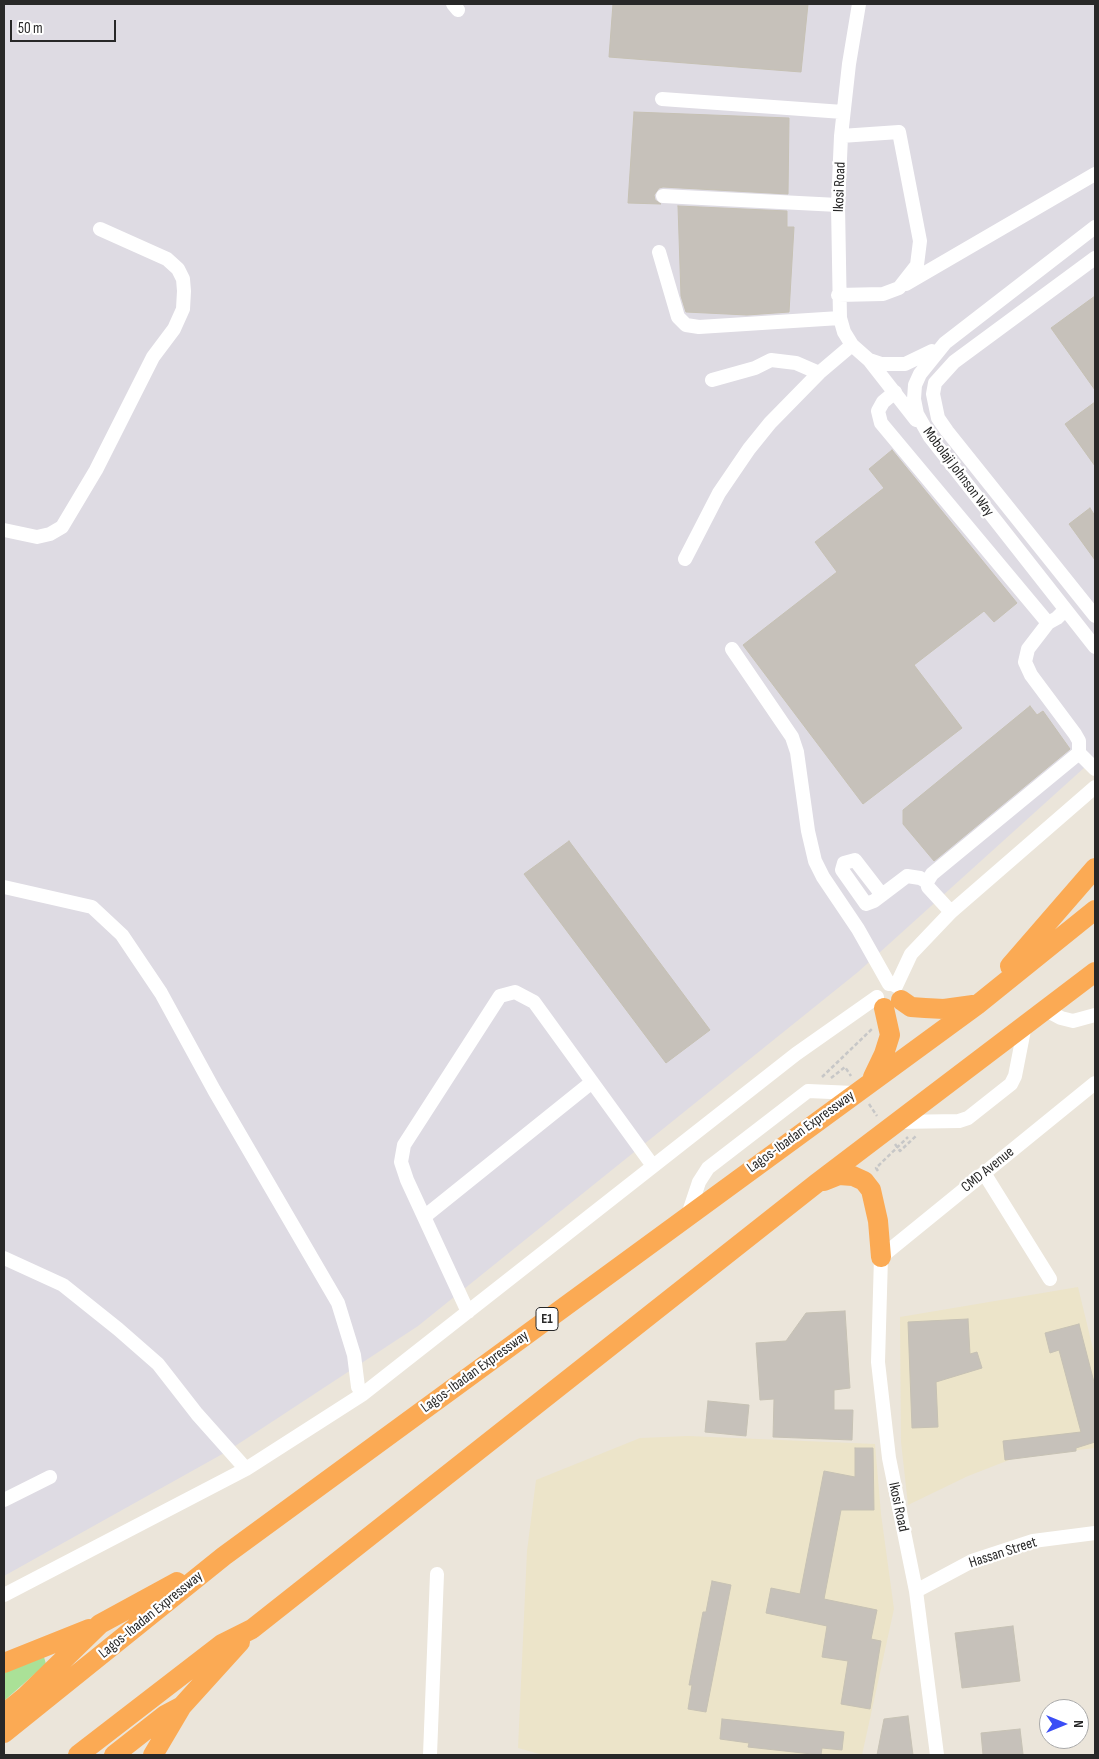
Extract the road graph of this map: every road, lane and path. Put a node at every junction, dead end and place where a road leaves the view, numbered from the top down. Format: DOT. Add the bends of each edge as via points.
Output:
graph roads {
  1 [pos="859,4"];
  2 [pos="662,99"];
  3 [pos="843,112"];
  4 [pos="842,136"];
  5 [pos="1095,174"];
  6 [pos="663,196"];
  7 [pos="838,205"];
  8 [pos="1095,227"];
  9 [pos="100,229"];
  10 [pos="659,252"];
  11 [pos="1095,258"];
  12 [pos="899,288"];
  13 [pos="838,295"];
  14 [pos="840,318"];
  15 [pos="945,343"];
  16 [pos="852,345"];
  17 [pos="869,360"];
  18 [pos="905,364"];
  19 [pos="923,369"];
  20 [pos="819,373"];
  21 [pos="939,378"];
  22 [pos="712,380"];
  23 [pos="895,392"];
  24 [pos="935,410"];
  25 [pos="914,414"];
  26 [pos="4,530"];
  27 [pos="685,558"];
  28 [pos="1065,610"];
  29 [pos="1095,616"];
  30 [pos="1048,623"];
  31 [pos="1095,647"];
  32 [pos="732,649"];
  33 [pos="1079,753"];
  34 [pos="1095,769"];
  35 [pos="1095,787"];
  36 [pos="1095,868"];
  37 [pos="927,882"];
  38 [pos="4,886"];
  39 [pos="882,895"];
  40 [pos="1095,910"];
  41 [pos="951,912"];
  42 [pos="1095,972"];
  43 [pos="889,995"];
  44 [pos="977,1005"];
  45 [pos="862,1006"];
  46 [pos="1046,1010"];
  47 [pos="1095,1015"];
  48 [pos="1025,1025"];
  49 [pos="846,1067"];
  50 [pos="592,1082"];
  51 [pos="1095,1083"];
  52 [pos="861,1088"];
  53 [pos="808,1090"];
  54 [pos="889,1121"];
  55 [pos="923,1122"];
  56 [pos="895,1143"];
  57 [pos="900,1151"];
  58 [pos="653,1166"];
  59 [pos="984,1173"];
  60 [pos="880,1174"];
  61 [pos="817,1183"];
  62 [pos="688,1215"];
  63 [pos="424,1217"];
  64 [pos="881,1257"];
  65 [pos="4,1258"];
  66 [pos="1050,1279"];
  67 [pos="468,1312"];
  68 [pos="363,1394"];
  69 [pos="246,1470"];
  70 [pos="50,1477"];
  71 [pos="4,1500"];
  72 [pos="1095,1534"];
  73 [pos="224,1556"];
  74 [pos="436,1574"];
  75 [pos="916,1591"];
  76 [pos="4,1595"];
  77 [pos="100,1624"];
  78 [pos="252,1629"];
  79 [pos="4,1663"];
  80 [pos="182,1706"];
  81 [pos="4,1714"];
  82 [pos="4,1733"];
  83 [pos="78,1755"];
  84 [pos="114,1755"];
  85 [pos="153,1755"];
  86 [pos="430,1755"];
  87 [pos="937,1755"];
  1 -- 3 [label="street, Ikosi Road"];
  2 -- 3 [label="street"];
  3 -- 4 [label="street, Ikosi Road"];
  4 -- 7 [label="street, Ikosi Road"];
  4 -- 12 [label="street" via="899,132 920,241 917,265"];
  5 -- 12 [label="street"];
  6 -- 7 [label="street"];
  7 -- 13 [label="street, Ikosi Road"];
  8 -- 15 [label="street, Mobolaji Johnson Way"];
  9 -- 26 [label="street" via="167,259 183,279 183,309 174,329 153,356 96,470 62,527 37,537"];
  10 -- 14 [label="street" via="678,318 686,325 699,327"];
  11 -- 21 [label="street" via="973,347"];
  12 -- 13 [label="street" via="883,294"];
  13 -- 14 [label="street, Ikosi Road"];
  14 -- 16 [label="street, Ikosi Road"];
  15 -- 18 [label="street" via="918,360"];
  15 -- 19 [label="street, Mobolaji Johnson Way"];
  16 -- 17 [label="street, Ikosi Road"];
  16 -- 20 [label="street"];
  17 -- 18 [label="street" via="881,364"];
  17 -- 23 [label="street, Ikosi Road"];
  18 -- 19 [label="street"];
  19 -- 21 [label="street"];
  19 -- 25 [label="street, Mobolaji Johnson Way" via="915,385"];
  20 -- 22 [label="street" via="796,363 771,360"];
  20 -- 27 [label="street" via="770,424 733,470"];
  21 -- 24 [label="street, Mobolaji Johnson Way" via="933,394"];
  23 -- 25 [label="street, Ikosi Road"];
  23 -- 30 [label="street" via="878,411 880,423"];
  24 -- 25 [label="street"];
  24 -- 29 [label="street, Mobolaji Johnson Way" via="946,431"];
  25 -- 28 [label="street, Mobolaji Johnson Way"];
  28 -- 30 [label="street"];
  28 -- 31 [label="street, Mobolaji Johnson Way"];
  30 -- 33 [label="street" via="1025,655 1026,667 1075,734"];
  32 -- 43 [label="street" via="792,737 815,861 822,877 858,929"];
  33 -- 34 [label="street"];
  33 -- 37 [label="street" via="932,874"];
  35 -- 41 [label="street"];
  36 -- 44 [label="highway"];
  37 -- 39 [label="street" via="908,876"];
  37 -- 41 [label="street"];
  38 -- 68 [label="street" via="92,907 122,935 161,993 338,1303 354,1355 358,1387"];
  40 -- 44 [label="highway, Lagos-Ibadan Expressway / E1"];
  41 -- 43 [label="street" via="911,954"];
  42 -- 46 [label="highway"];
  43 -- 44 [label="highway" via="912,1006 925,1008"];
  43 -- 45 [label="street"];
  43 -- 52 [label="highway" via="890,1035 884,1054"];
  44 -- 52 [label="highway, Lagos-Ibadan Expressway / E1"];
  45 -- 53 [label="path" via="875,1026"];
  45 -- 58 [label="street"];
  46 -- 47 [label="street" via="1073,1021"];
  46 -- 48 [label="highway"];
  48 -- 54 [label="highway"];
  48 -- 55 [label="street" via="1011,1084 968,1118"];
  49 -- 52 [label="path"];
  50 -- 58 [label="street"];
  50 -- 63 [label="street"];
  50 -- 63 [label="street" via="534,1002 515,992 500,996 404,1145 401,1162"];
  51 -- 59 [label="street, CMD Avenue"];
  52 -- 53 [label="street"];
  52 -- 54 [label="path"];
  52 -- 62 [label="highway, Lagos-Ibadan Expressway / E1"];
  53 -- 62 [label="street" via="708,1168 699,1182"];
  54 -- 55 [label="street"];
  54 -- 61 [label="highway"];
  55 -- 60 [label="path" via="876,1168"];
  56 -- 57 [label="path"];
  58 -- 67 [label="street"];
  59 -- 64 [label="street, CMD Avenue"];
  59 -- 66 [label="street"];
  61 -- 64 [label="highway" via="839,1176 853,1176 864,1181 871,1190 876,1209"];
  61 -- 78 [label="highway"];
  62 -- 73 [label="highway, Lagos-Ibadan Expressway / E1"];
  63 -- 67 [label="street"];
  64 -- 75 [label="street, Ikosi Road" via="878,1362 888,1458"];
  65 -- 69 [label="street" via="64,1285 158,1364"];
  67 -- 68 [label="street"];
  68 -- 69 [label="street"];
  69 -- 76 [label="street"];
  70 -- 71 [label="street"];
  72 -- 75 [label="street, Hassan Street" via="1033,1541 972,1561"];
  73 -- 77 [label="highway"];
  73 -- 82 [label="highway, Lagos-Ibadan Expressway / E1"];
  74 -- 86 [label="street"];
  75 -- 87 [label="street, Ikosi Road"];
  77 -- 79 [label="highway"];
  77 -- 81 [label="highway"];
  78 -- 80 [label="highway"];
  78 -- 83 [label="highway" via="222,1644"];
  80 -- 84 [label="highway" via="165,1715"];
  80 -- 85 [label="highway"];
}
